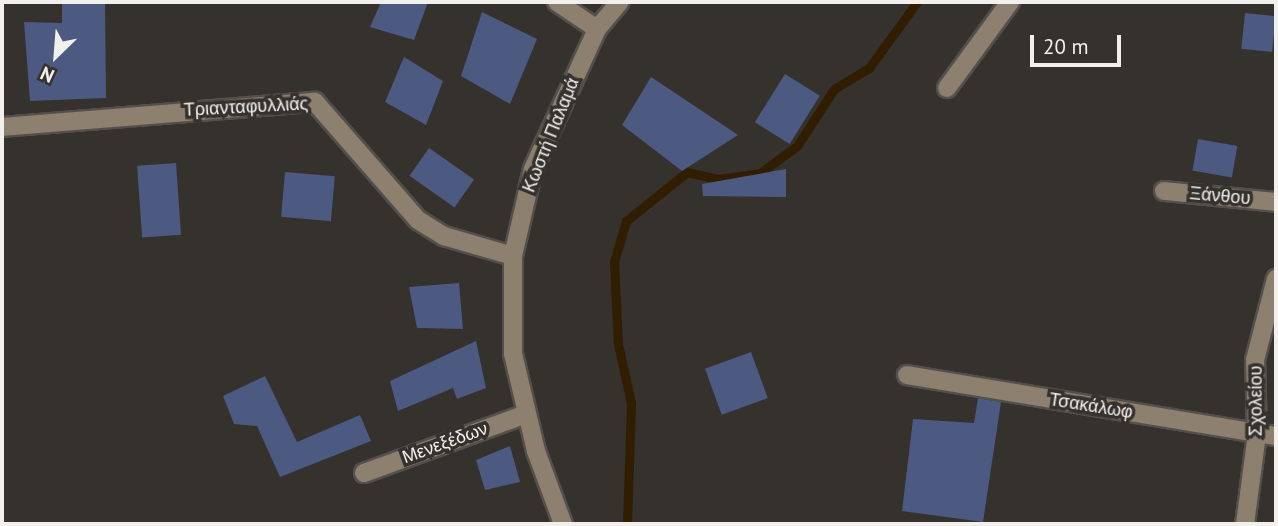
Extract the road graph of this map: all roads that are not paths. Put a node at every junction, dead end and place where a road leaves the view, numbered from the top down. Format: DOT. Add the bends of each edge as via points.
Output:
graph roads {
  1 [pos="557,2"];
  2 [pos="620,2"];
  3 [pos="1010,2"];
  4 [pos="597,29"];
  5 [pos="947,88"];
  6 [pos="2,127"];
  7 [pos="1164,191"];
  8 [pos="1276,202"];
  9 [pos="513,256"];
  10 [pos="1276,279"];
  11 [pos="907,375"];
  12 [pos="526,414"];
  13 [pos="1258,434"];
  14 [pos="1276,436"];
  15 [pos="364,473"];
  16 [pos="563,524"];
  17 [pos="1245,524"];
  1 -- 4 [label="street"];
  2 -- 4 [label="street, Κωστή Παλαμά"];
  3 -- 5 [label="street"];
  4 -- 9 [label="street, Κωστή Παλαμά" via="533,169"];
  6 -- 9 [label="street, Τριανταφυλλιάς" via="315,102 418,220 444,236"];
  7 -- 8 [label="street, Ξάνθου"];
  9 -- 12 [label="street, Κωστή Παλαμά" via="513,354"];
  10 -- 13 [label="street, Σχολείου" via="1255,359"];
  11 -- 13 [label="street, Τσακάλωφ"];
  12 -- 15 [label="street, Μενεξέδων"];
  12 -- 16 [label="street, Κωστή Παλαμά"];
  13 -- 14 [label="street, Τσακάλωφ"];
  13 -- 17 [label="street, Σχολείου"];
}
